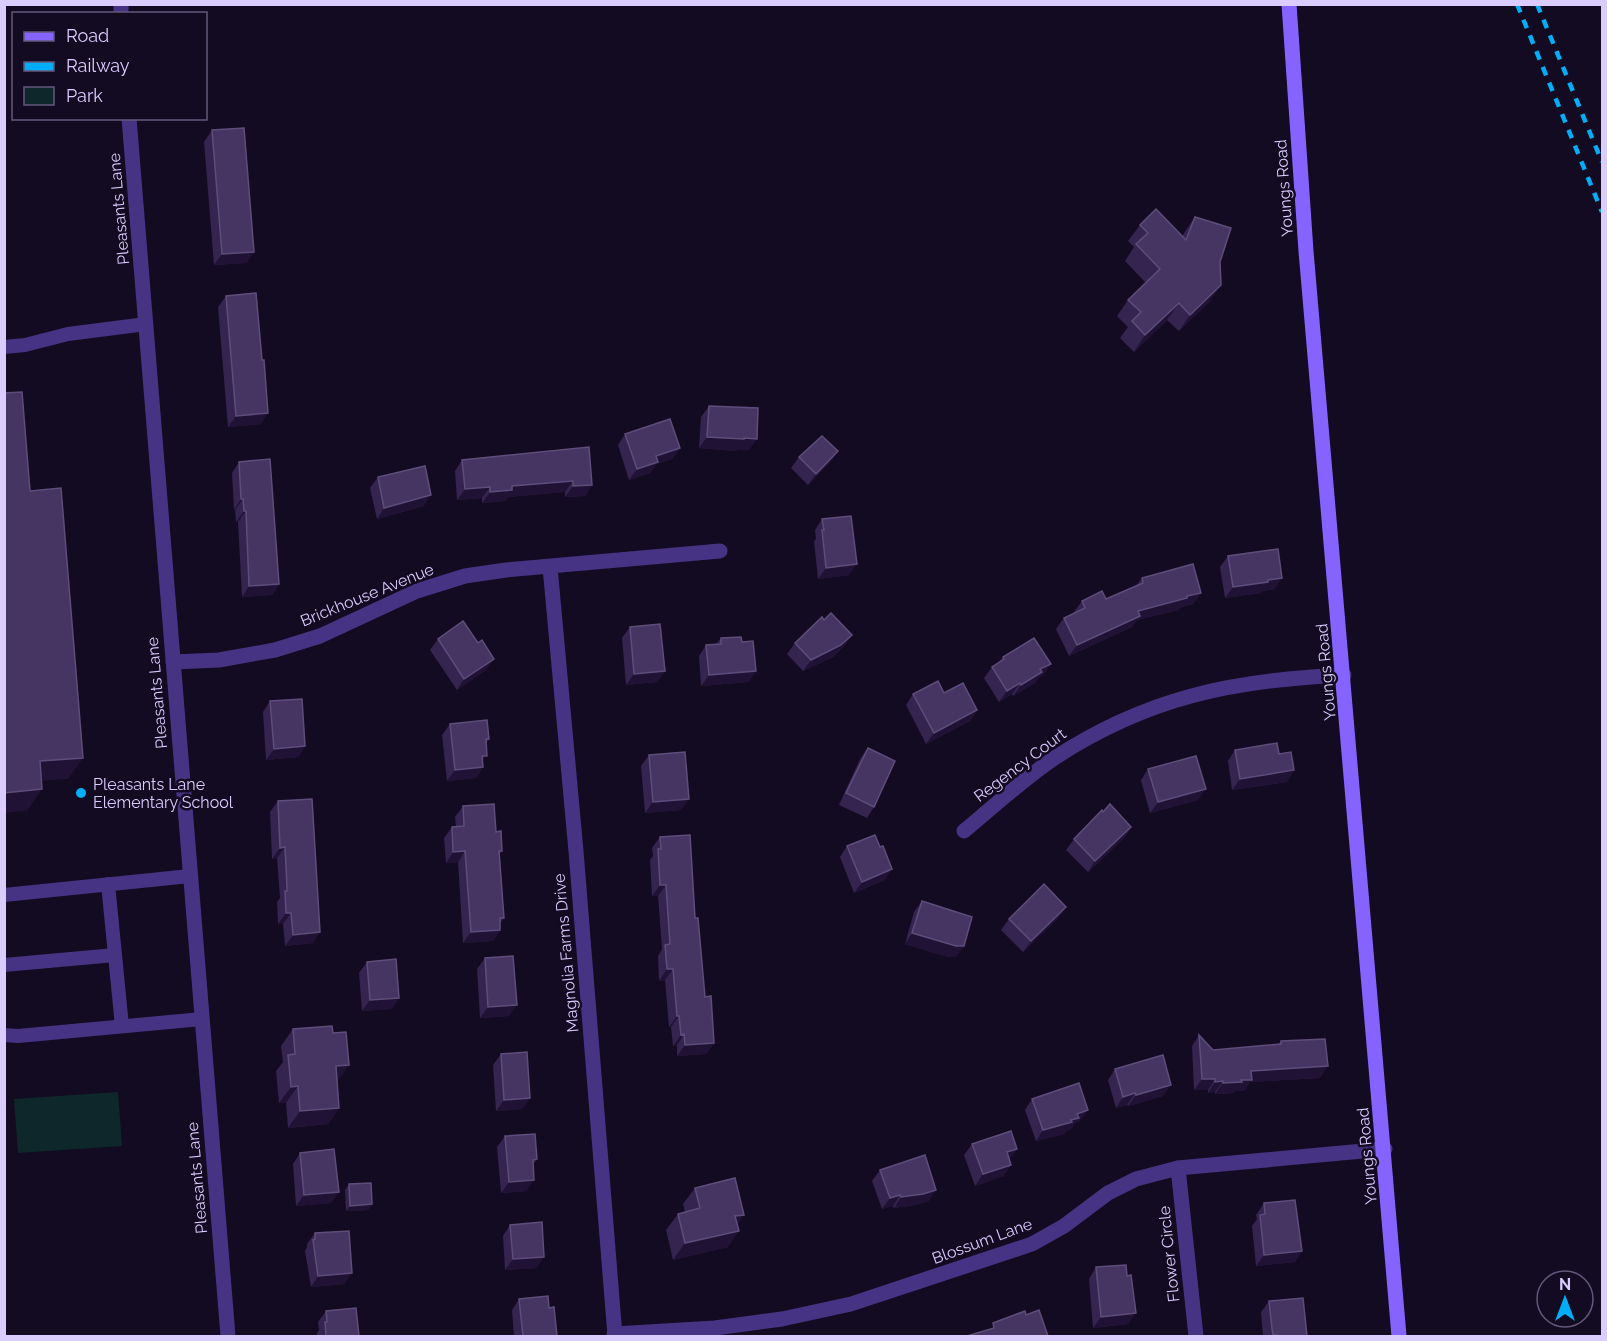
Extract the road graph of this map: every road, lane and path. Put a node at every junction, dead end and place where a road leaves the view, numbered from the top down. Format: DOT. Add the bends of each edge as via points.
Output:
graph roads {
  1 [pos="1289,4"];
  2 [pos="129,120"];
  3 [pos="146,324"];
  4 [pos="4,347"];
  5 [pos="720,551"];
  6 [pos="550,567"];
  7 [pos="173,662"];
  8 [pos="1344,675"];
  9 [pos="964,831"];
  10 [pos="190,876"];
  11 [pos="108,884"];
  12 [pos="4,895"];
  13 [pos="115,955"];
  14 [pos="4,965"];
  15 [pos="202,1019"];
  16 [pos="122,1026"];
  17 [pos="4,1035"];
  18 [pos="1384,1149"];
  19 [pos="1178,1168"];
  20 [pos="614,1335"];
  21 [pos="228,1336"];
  22 [pos="1196,1336"];
  23 [pos="1400,1336"];
  1 -- 8 [label="street, Youngs Road" via="1306,251"];
  2 -- 3 [label="street, Pleasants Lane"];
  3 -- 4 [label="lane"];
  3 -- 7 [label="street, Pleasants Lane"];
  5 -- 6 [label="street, Brickhouse Avenue"];
  6 -- 7 [label="street, Brickhouse Avenue" via="455,579 417,591 320,636 275,650 219,660"];
  6 -- 20 [label="street, Magnolia Farms Drive"];
  7 -- 10 [label="street, Pleasants Lane"];
  8 -- 9 [label="street, Regency Court" via="1288,677 1222,687 1138,713 1052,760"];
  8 -- 18 [label="street, Youngs Road"];
  10 -- 11 [label="lane"];
  10 -- 15 [label="street, Pleasants Lane"];
  11 -- 12 [label="lane"];
  11 -- 13 [label="lane"];
  13 -- 14 [label="lane"];
  13 -- 16 [label="lane"];
  15 -- 16 [label="lane"];
  15 -- 21 [label="street, Pleasants Lane"];
  16 -- 17 [label="lane"];
  18 -- 19 [label="street, Blossum Lane"];
  18 -- 23 [label="street, Youngs Road"];
  19 -- 20 [label="street, Blossum Lane" via="1117,1188 1032,1244 851,1304 715,1328"];
  19 -- 22 [label="street, Flower Circle"];
}
